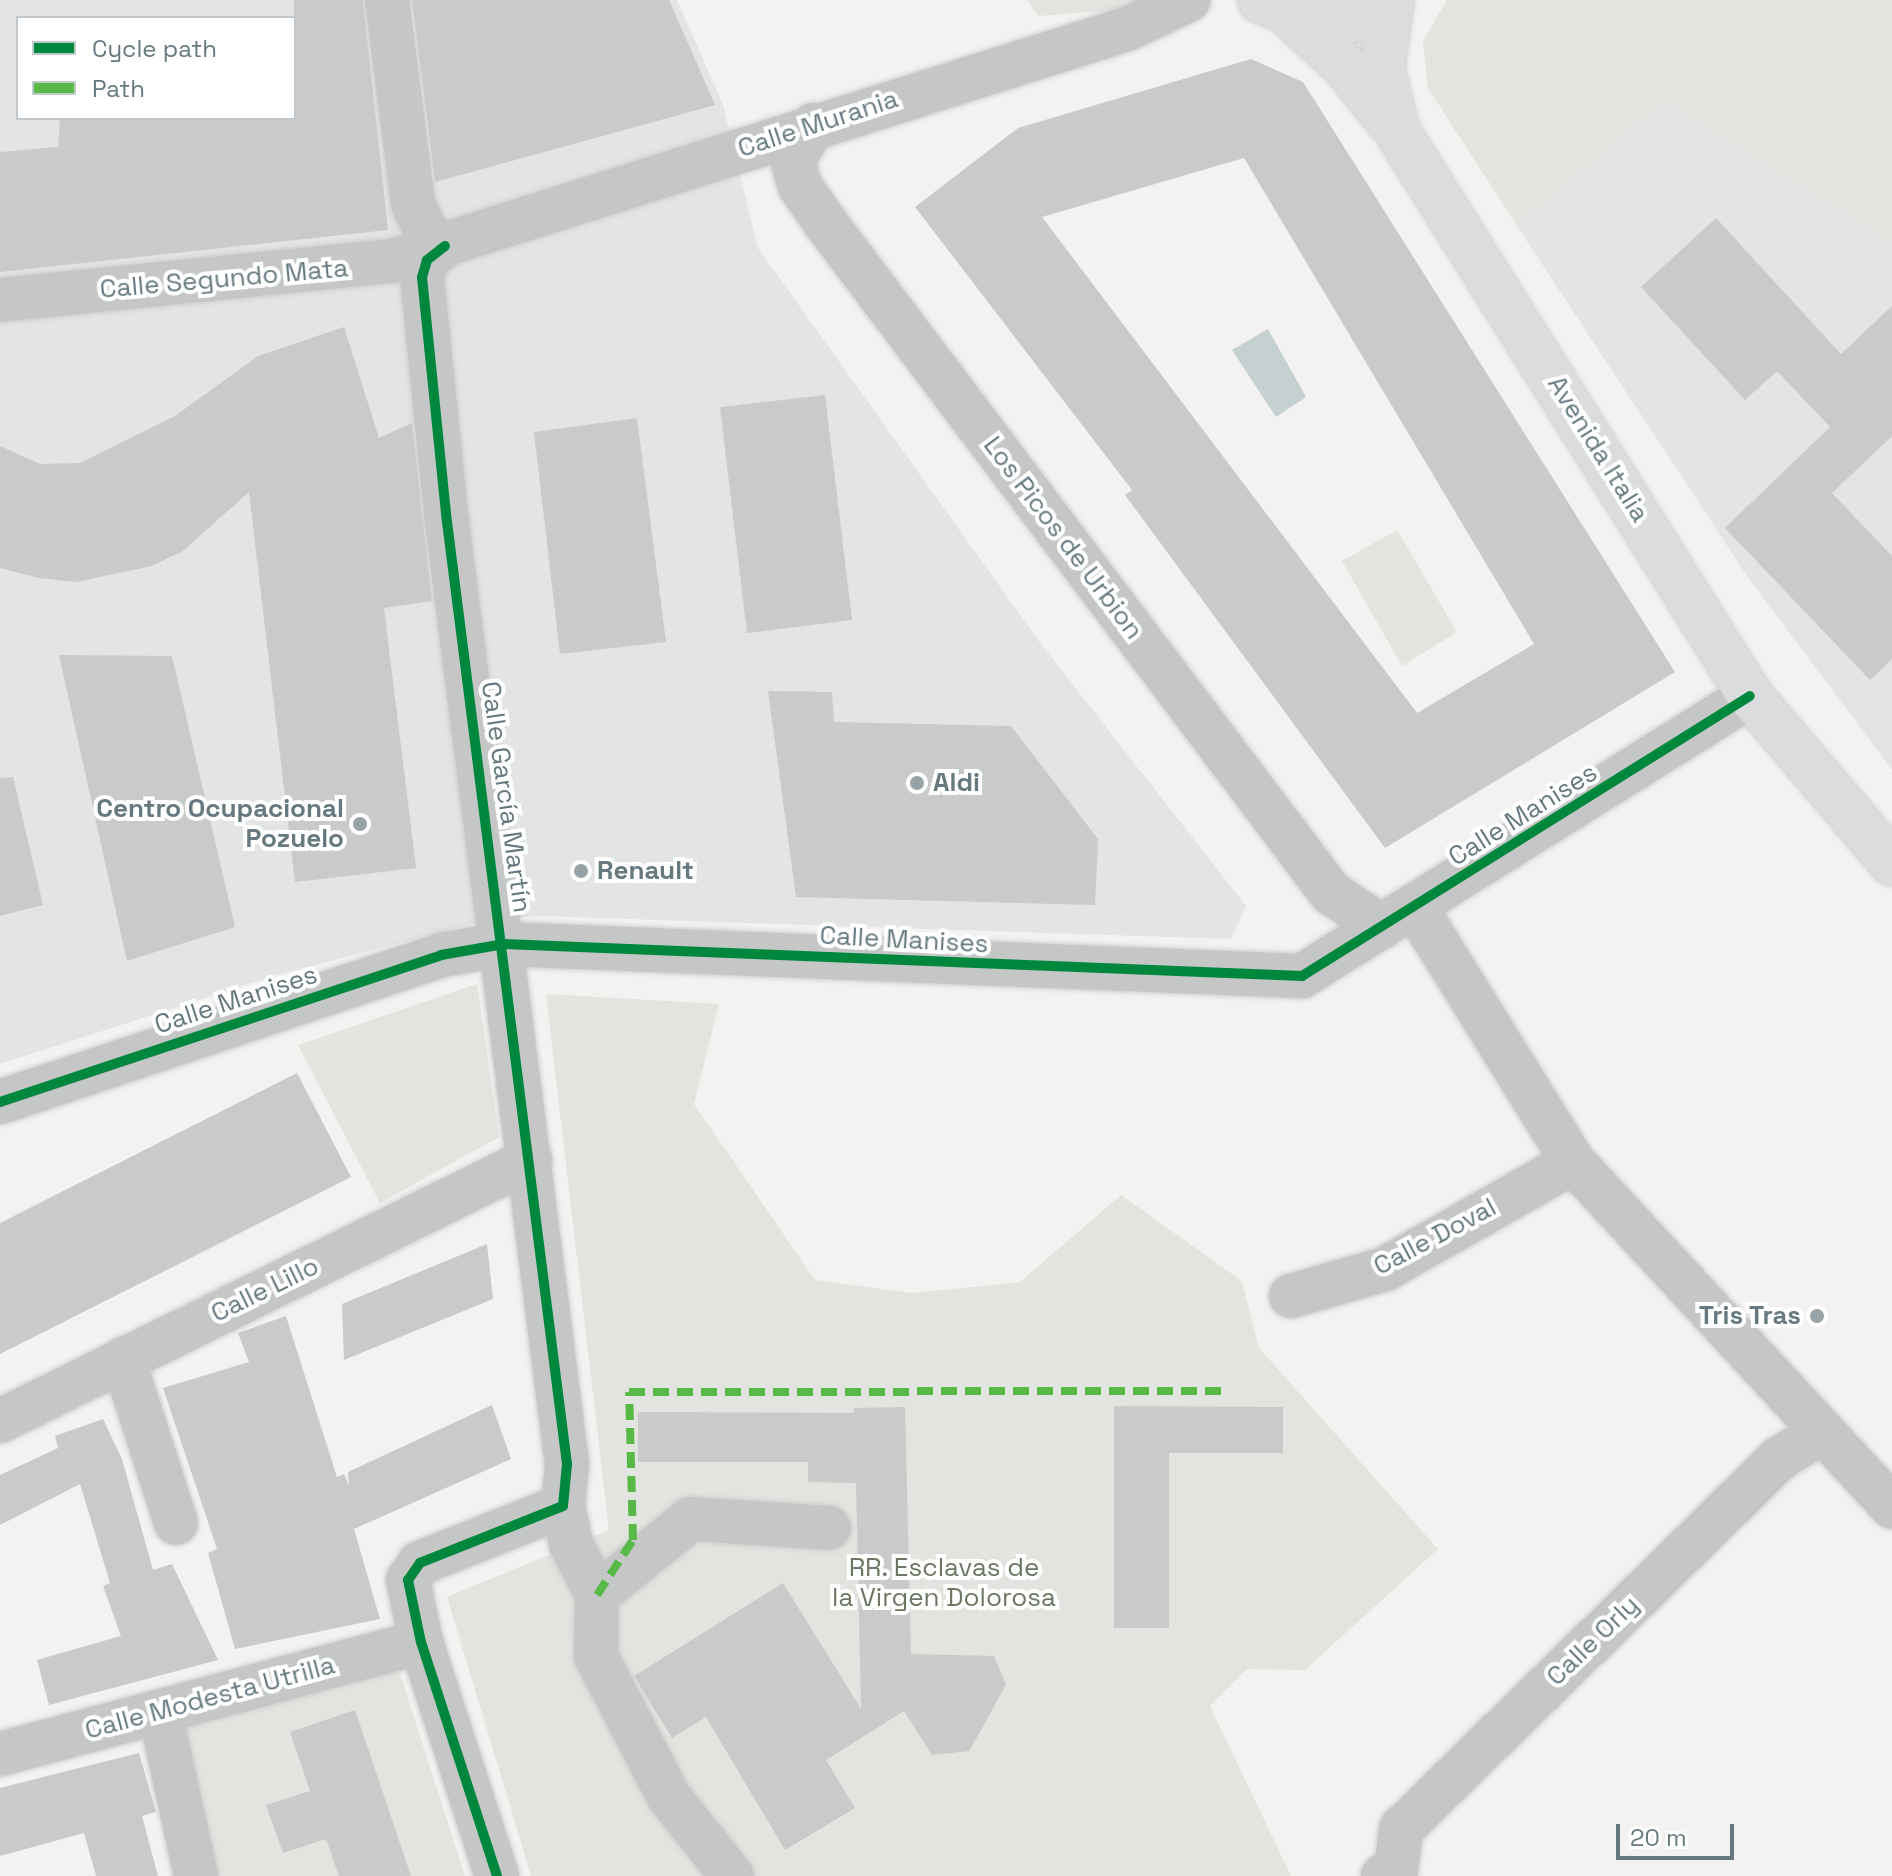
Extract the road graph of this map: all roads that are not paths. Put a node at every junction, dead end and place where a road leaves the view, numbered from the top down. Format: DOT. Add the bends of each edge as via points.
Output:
graph roads {
  1 [pos="387,0"];
  2 [pos="1188,0"];
  3 [pos="1392,0"];
  4 [pos="1277,10"];
  5 [pos="813,125"];
  6 [pos="1397,131"];
  7 [pos="445,246"];
  8 [pos="0,300"];
  9 [pos="1750,696"];
  10 [pos="1892,863"];
  11 [pos="1399,917"];
  12 [pos="504,944"];
  13 [pos="0,1102"];
  14 [pos="530,1160"];
  15 [pos="1573,1162"];
  16 [pos="1291,1296"];
  17 [pos="123,1359"];
  18 [pos="0,1421"];
  19 [pos="1822,1432"];
  20 [pos="563,1506"];
  21 [pos="1892,1507"];
  22 [pos="176,1523"];
  23 [pos="829,1528"];
  24 [pos="597,1595"];
  25 [pos="421,1642"];
  26 [pos="160,1712"];
  27 [pos="0,1754"];
  28 [pos="1390,1873"];
  29 [pos="196,1876"];
  30 [pos="497,1876"];
  31 [pos="732,1876"];
  1 -- 7 [label="street" via="413,204 427,233"];
  2 -- 5 [label="street, Calle Murania" via="1127,29"];
  3 -- 4 [label="main road" via="1342,25"];
  3 -- 6 [label="main road, Avenida Italia" via="1382,69"];
  4 -- 6 [label="main road" via="1345,66"];
  5 -- 7 [label="street, Calle Murania"];
  5 -- 11 [label="street, Los Picos de Urbion" via="793,162 800,186 827,225 1331,893"];
  6 -- 9 [label="main road, Avenida Italia"];
  7 -- 8 [label="street, Calle Segundo Mata" via="360,266"];
  7 -- 12 [label="street, Calle García Martín" via="427,260 422,277 447,522"];
  9 -- 10 [label="main road, Avenida Italia"];
  9 -- 11 [label="street, Calle Manises"];
  11 -- 12 [label="street, Calle Manises" via="1302,976 1273,979"];
  11 -- 15 [label="street"];
  12 -- 13 [label="street, Calle Manises" via="441,955"];
  12 -- 14 [label="street, Calle García Martín"];
  14 -- 17 [label="street, Calle Lillo"];
  14 -- 20 [label="street, Calle García Martín" via="567,1464"];
  15 -- 16 [label="street, Calle Doval" via="1385,1269"];
  15 -- 19 [label="street"];
  17 -- 18 [label="street, Calle Lillo"];
  17 -- 22 [label="street"];
  19 -- 21 [label="street"];
  19 -- 28 [label="street, Calle Orly" via="1780,1458 1401,1829"];
  20 -- 24 [label="street, Calle García Martín" via="571,1544"];
  20 -- 25 [label="street" via="420,1563 408,1580"];
  23 -- 24 [label="street" via="691,1519"];
  24 -- 31 [label="street" via="596,1656 669,1797"];
  25 -- 26 [label="street, Calle Modesta Utrilla"];
  25 -- 30 [label="street"];
  26 -- 27 [label="street, Calle Modesta Utrilla"];
  26 -- 29 [label="street"];
}
